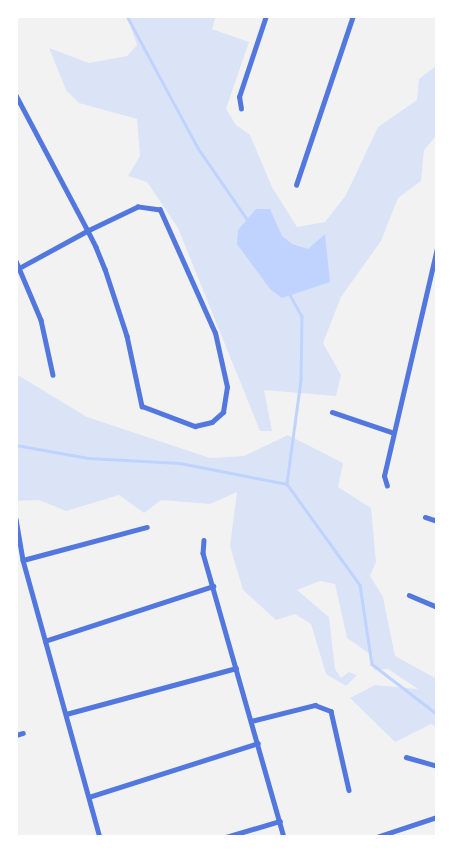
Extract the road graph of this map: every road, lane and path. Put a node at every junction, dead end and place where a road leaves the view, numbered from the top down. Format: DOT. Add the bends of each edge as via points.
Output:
graph roads {
  1 [pos="266,16"];
  2 [pos="353,16"];
  3 [pos="16,95"];
  4 [pos="240,109"];
  5 [pos="296,185"];
  6 [pos="88,232"];
  7 [pos="437,248"];
  8 [pos="16,261"];
  9 [pos="20,268"];
  10 [pos="53,375"];
  11 [pos="332,412"];
  12 [pos="394,434"];
  13 [pos="387,486"];
  14 [pos="425,517"];
  15 [pos="16,519"];
  16 [pos="437,521"];
  17 [pos="148,527"];
  18 [pos="204,540"];
  19 [pos="23,560"];
  20 [pos="213,586"];
  21 [pos="409,595"];
  22 [pos="437,607"];
  23 [pos="45,641"];
  24 [pos="236,668"];
  25 [pos="66,714"];
  26 [pos="251,721"];
  27 [pos="23,734"];
  28 [pos="16,736"];
  29 [pos="258,743"];
  30 [pos="406,757"];
  31 [pos="437,766"];
  32 [pos="349,790"];
  33 [pos="88,797"];
  34 [pos="437,817"];
  35 [pos="280,821"];
  36 [pos="100,837"];
  37 [pos="226,837"];
  38 [pos="284,837"];
  39 [pos="377,837"];
  1 -- 4 [label="street" via="239,97"];
  2 -- 5 [label="street"];
  3 -- 6 [label="street"];
  6 -- 6 [label="street" via="128,336 142,406 195,426 212,422 223,412 227,387 213,325 165,214 154,206 138,207"];
  6 -- 9 [label="street"];
  7 -- 12 [label="street"];
  8 -- 9 [label="street"];
  9 -- 10 [label="street" via="41,320"];
  11 -- 12 [label="street"];
  12 -- 13 [label="street" via="384,476"];
  14 -- 16 [label="street"];
  15 -- 19 [label="street"];
  17 -- 19 [label="street"];
  18 -- 20 [label="street"];
  19 -- 23 [label="street"];
  20 -- 23 [label="street"];
  20 -- 24 [label="street"];
  21 -- 22 [label="street"];
  23 -- 25 [label="street"];
  24 -- 25 [label="street"];
  24 -- 26 [label="street"];
  25 -- 33 [label="street"];
  26 -- 29 [label="street"];
  26 -- 32 [label="street" via="315,705 331,711"];
  27 -- 28 [label="street"];
  29 -- 33 [label="street"];
  29 -- 35 [label="street"];
  30 -- 31 [label="street"];
  33 -- 36 [label="street"];
  34 -- 39 [label="street"];
  35 -- 37 [label="street"];
  35 -- 38 [label="street"];
}
